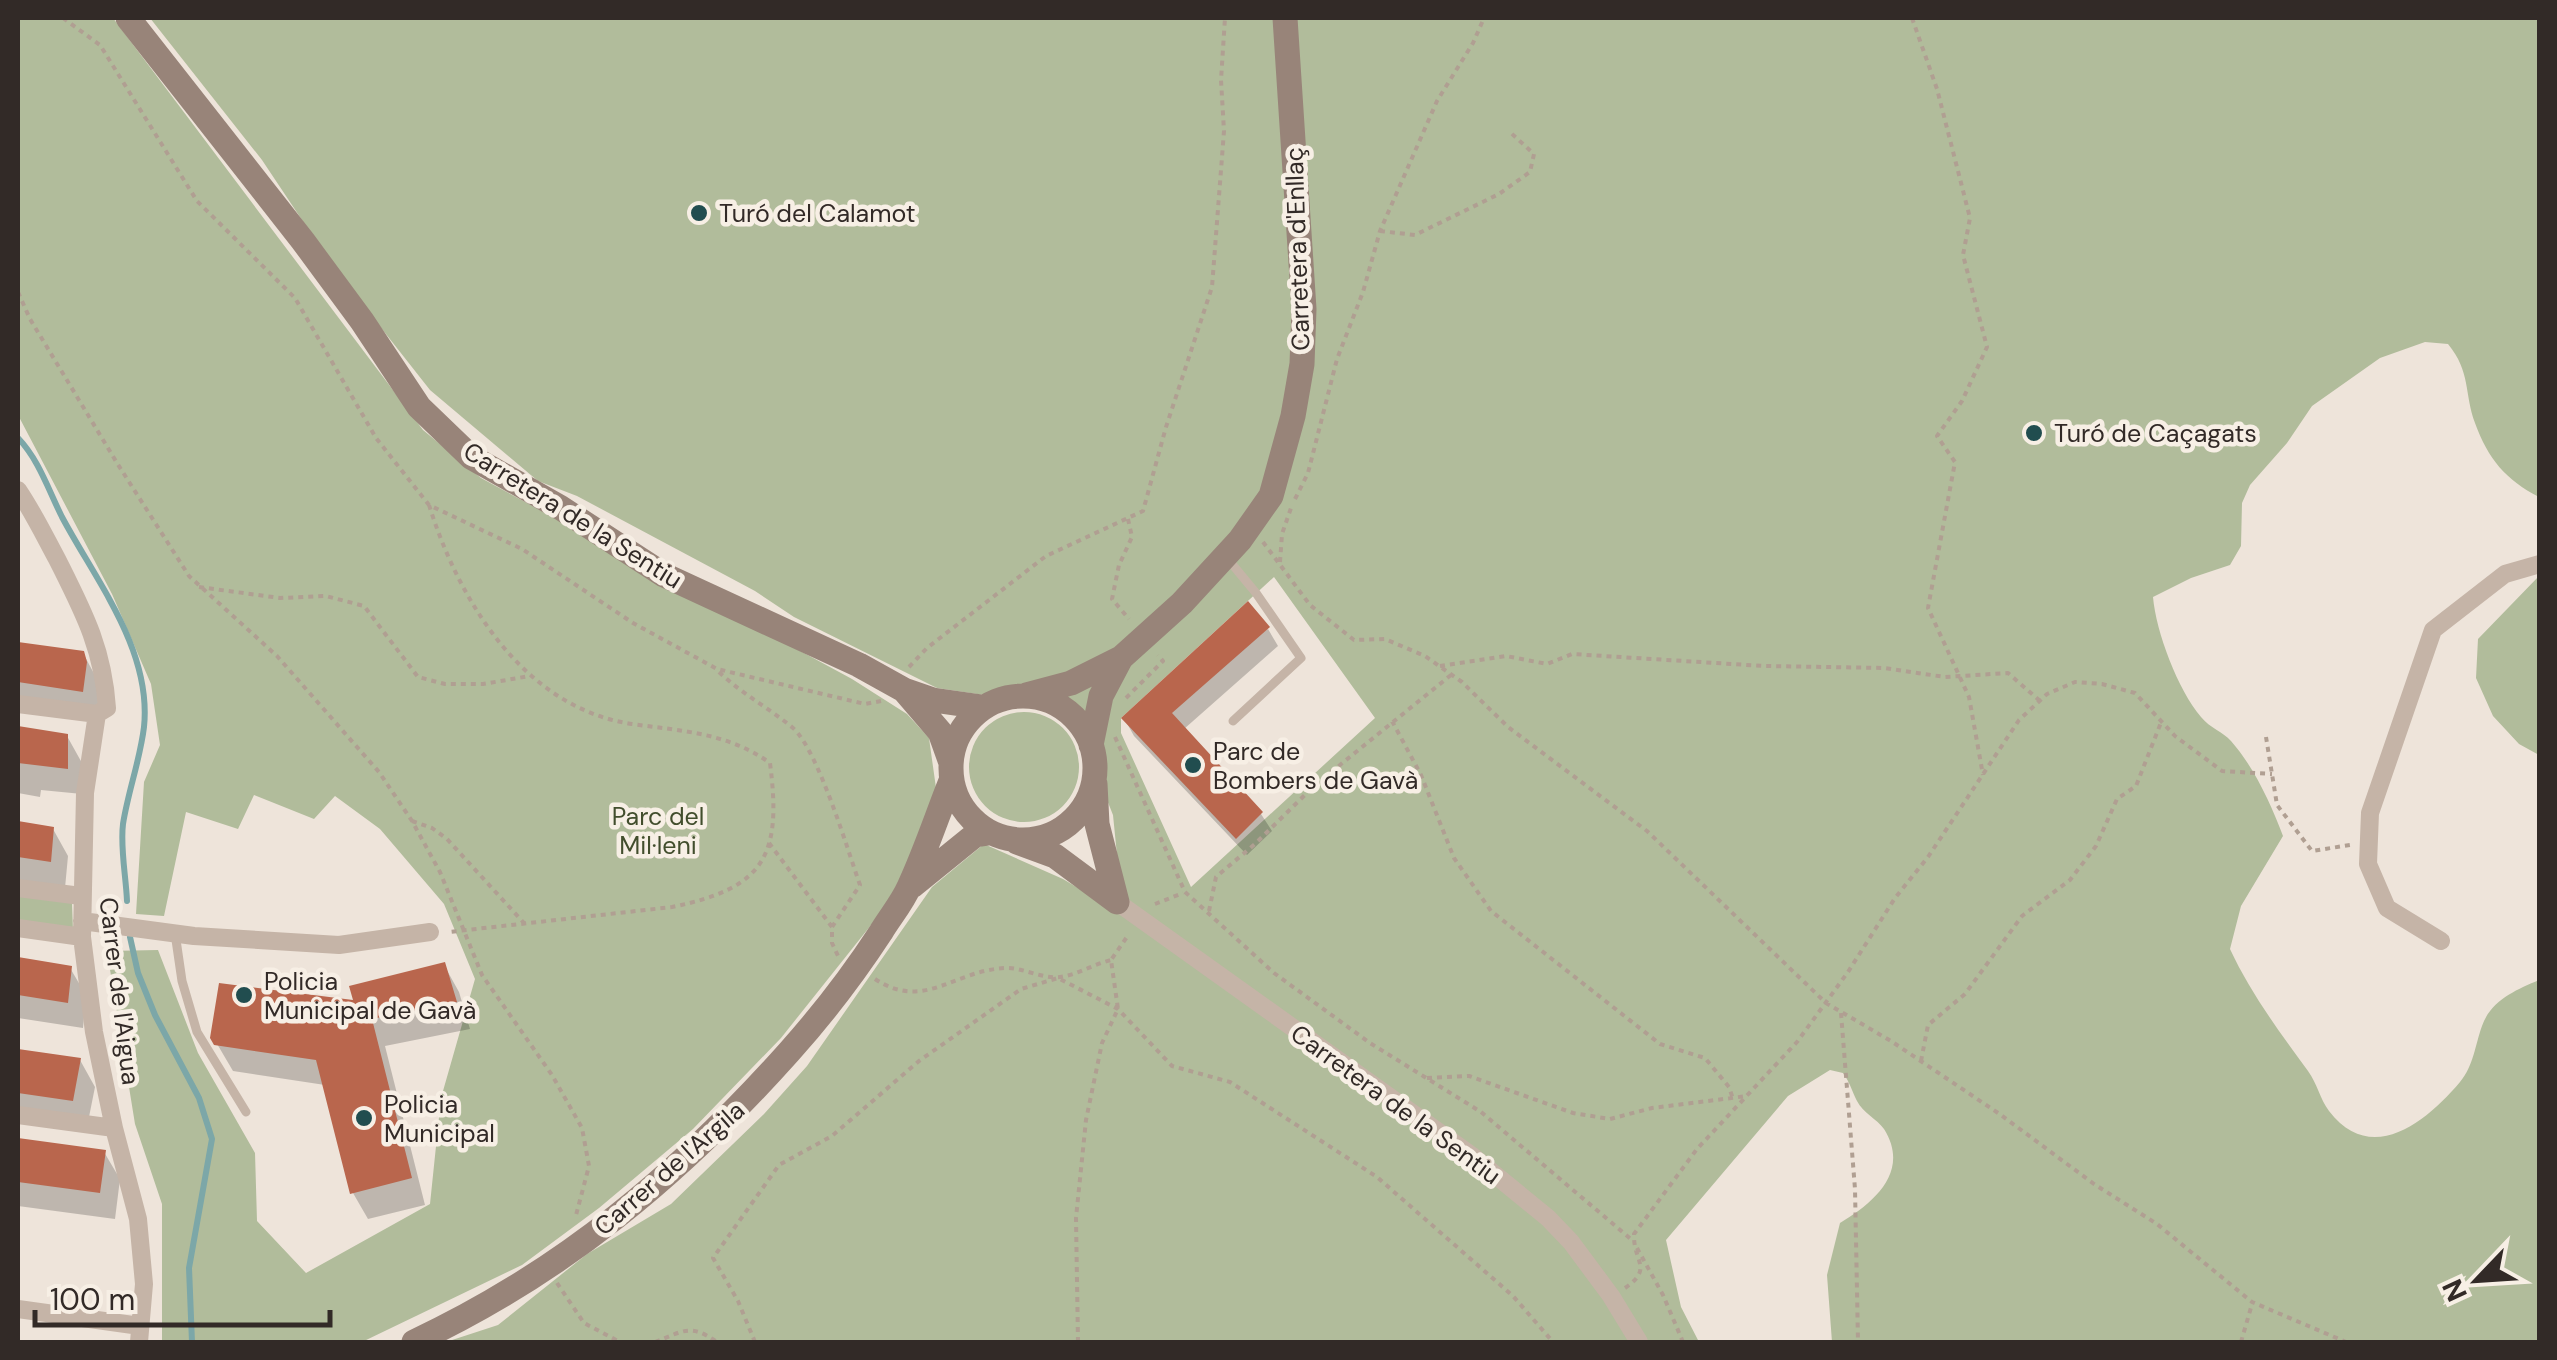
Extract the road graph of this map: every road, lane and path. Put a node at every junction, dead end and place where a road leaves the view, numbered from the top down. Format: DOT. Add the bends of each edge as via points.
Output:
graph roads {
  1 [pos="128,18"];
  2 [pos="1225,18"];
  3 [pos="1285,18"];
  4 [pos="1484,18"];
  5 [pos="1912,18"];
  6 [pos="1511,134"];
  7 [pos="1380,231"];
  8 [pos="18,292"];
  9 [pos="18,490"];
  10 [pos="429,505"];
  11 [pos="1128,519"];
  12 [pos="1232,548"];
  13 [pos="1280,562"];
  14 [pos="2540,564"];
  15 [pos="199,587"];
  16 [pos="1133,624"];
  17 [pos="1155,650"];
  18 [pos="1122,658"];
  19 [pos="1440,666"];
  20 [pos="717,669"];
  21 [pos="1452,675"];
  22 [pos="532,676"];
  23 [pos="1962,676"];
  24 [pos="899,687"];
  25 [pos="1026,695"];
  26 [pos="1124,700"];
  27 [pos="2040,701"];
  28 [pos="18,704"];
  29 [pos="982,708"];
  30 [pos="97,714"];
  31 [pos="2162,720"];
  32 [pos="1233,721"];
  33 [pos="1392,721"];
  34 [pos="1102,736"];
  35 [pos="2266,737"];
  36 [pos="951,771"];
  37 [pos="2272,774"];
  38 [pos="1982,776"];
  39 [pos="1094,781"];
  40 [pos="412,821"];
  41 [pos="1000,837"];
  42 [pos="2369,839"];
  43 [pos="769,842"];
  44 [pos="18,888"];
  45 [pos="908,889"];
  46 [pos="1184,892"];
  47 [pos="81,896"];
  48 [pos="1117,902"];
  49 [pos="1209,912"];
  50 [pos="1141,918"];
  51 [pos="524,923"];
  52 [pos="832,927"];
  53 [pos="18,928"];
  54 [pos="82,929"];
  55 [pos="430,932"];
  56 [pos="466,932"];
  57 [pos="175,934"];
  58 [pos="2442,941"];
  59 [pos="1111,960"];
  60 [pos="846,962"];
  61 [pos="1058,978"];
  62 [pos="874,979"];
  63 [pos="1826,1003"];
  64 [pos="1118,1009"];
  65 [pos="1840,1012"];
  66 [pos="1921,1061"];
  67 [pos="1427,1078"];
  68 [pos="1747,1096"];
  69 [pos="1733,1099"];
  70 [pos="246,1112"];
  71 [pos="18,1116"];
  72 [pos="114,1128"];
  73 [pos="1633,1242"];
  74 [pos="565,1256"];
  75 [pos="1611,1296"];
  76 [pos="2252,1302"];
  77 [pos="18,1309"];
  78 [pos="140,1334"];
  79 [pos="414,1342"];
  80 [pos="620,1342"];
  81 [pos="655,1342"];
  82 [pos="718,1342"];
  83 [pos="755,1342"];
  84 [pos="1078,1342"];
  85 [pos="1553,1342"];
  86 [pos="1639,1342"];
  87 [pos="1683,1342"];
  88 [pos="1858,1342"];
  89 [pos="2241,1342"];
  90 [pos="2346,1342"];
  1 -- 24 [label="street, Carretera de la Sentiu" via="304,241 419,407 470,457 664,575"];
  2 -- 11 [label="path" via="1212,288 1142,511"];
  3 -- 12 [label="street, Carretera d'Enllaç" via="1302,364 1271,496"];
  4 -- 7 [label="path" via="1436,101"];
  5 -- 23 [label="path" via="1970,218 1962,255 1987,347 1938,436 1955,462 1928,608"];
  6 -- 7 [label="path" via="1534,154 1530,172 1416,235"];
  7 -- 13 [label="path" via="1308,473 1282,534"];
  8 -- 15 [label="path" via="117,463"];
  9 -- 30 [label="street, Carrer de l'Aigua" via="98,645 107,708"];
  10 -- 22 [label="path" via="464,589 495,639"];
  11 -- 16 [label="path" via="1132,537 1112,599"];
  11 -- 24 [label="path" via="1046,556 928,648"];
  12 -- 13 [label="path" via="1264,542"];
  12 -- 18 [label="street, Carretera d'Enllaç"];
  12 -- 32 [label="lane" via="1301,658"];
  13 -- 19 [label="path" via="1310,606 1354,640 1385,640"];
  14 -- 42 [label="street" via="2506,574 2432,630 2370,813"];
  15 -- 22 [label="path" via="280,598 326,596 364,606 418,677 444,684"];
  15 -- 40 [label="path" via="277,656"];
  17 -- 26 [label="path" via="1163,661"];
  18 -- 25 [label="street, Carretera d'Enllaç"];
  18 -- 34 [label="street, Carretera d'Enllaç" via="1101,696"];
  19 -- 21 [label="path"];
  19 -- 23 [label="path" via="1506,656 1546,664 1572,654"];
  20 -- 52 [label="path" via="796,730 827,791 860,885"];
  21 -- 33 [label="path"];
  21 -- 63 [label="path" via="1508,727 1647,831"];
  22 -- 43 [label="path" via="595,714 728,739 770,763"];
  23 -- 27 [label="path" via="2008,673"];
  23 -- 38 [label="path"];
  24 -- 29 [label="street, Carretera de la Sentiu"];
  24 -- 36 [label="street, Carretera de la Sentiu" via="940,732"];
  25 -- 29 [label="street"];
  25 -- 34 [label="street" via="1047,699"];
  27 -- 31 [label="path" via="2075,682 2102,684 2134,693"];
  27 -- 38 [label="path"];
  28 -- 30 [label="street"];
  29 -- 36 [label="street" via="955,740"];
  30 -- 47 [label="street, Carrer de l'Aigua"];
  31 -- 37 [label="path" via="2222,771"];
  31 -- 66 [label="path" via="2136,786 2117,800 2096,846 2070,880 2022,916 1965,994 1928,1025"];
  33 -- 49 [label="path" via="1216,877"];
  33 -- 69 [label="path" via="1454,858 1491,910 1660,1044 1705,1058"];
  34 -- 39 [label="street"];
  34 -- 46 [label="path"];
  35 -- 37 [label="path"];
  36 -- 41 [label="street" via="958,802 971,820"];
  36 -- 45 [label="street, Carrer de l'Argila"];
  37 -- 42 [label="path" via="2277,805 2312,851"];
  38 -- 63 [label="path"];
  39 -- 41 [label="street" via="1080,812 1056,834"];
  39 -- 48 [label="street" via="1097,824"];
  40 -- 51 [label="path" via="447,838"];
  40 -- 56 [label="path"];
  41 -- 45 [label="street, Carrer de l'Argila" via="975,835"];
  41 -- 48 [label="street, Carretera de la Sentiu" via="1055,856"];
  42 -- 58 [label="street" via="2368,864 2388,908"];
  43 -- 51 [label="path" via="747,881 706,900"];
  43 -- 52 [label="path"];
  44 -- 47 [label="street"];
  45 -- 74 [label="street, Carrer de l'Argila" via="833,1003 726,1122"];
  46 -- 49 [label="path"];
  46 -- 50 [label="path"];
  47 -- 54 [label="street, Carrer de l'Aigua"];
  48 -- 50 [label="street, Carretera de la Sentiu"];
  49 -- 67 [label="path" via="1274,973"];
  50 -- 59 [label="path"];
  50 -- 75 [label="street, Carretera de la Sentiu" via="1471,1156 1548,1218"];
  51 -- 56 [label="path"];
  52 -- 60 [label="path" via="836,954"];
  53 -- 54 [label="street"];
  54 -- 57 [label="street"];
  54 -- 72 [label="street, Carrer de l'Aigua"];
  55 -- 56 [label="path"];
  55 -- 57 [label="street" via="339,945"];
  56 -- 74 [label="path" via="482,975 582,1128 589,1166"];
  57 -- 70 [label="lane" via="197,1032"];
  59 -- 61 [label="path"];
  59 -- 64 [label="path"];
  61 -- 62 [label="path" via="1006,968 919,994"];
  61 -- 64 [label="path"];
  61 -- 83 [label="path" via="1021,989 919,1061 832,1136 779,1166 712,1258"];
  63 -- 65 [label="path"];
  63 -- 68 [label="path"];
  64 -- 84 [label="path" via="1102,1042 1086,1120 1076,1218"];
  64 -- 85 [label="path" via="1172,1066 1230,1082 1377,1177 1513,1296"];
  65 -- 66 [label="path"];
  65 -- 88 [label="path" via="1855,1189"];
  66 -- 76 [label="path" via="2157,1224"];
  67 -- 69 [label="path" via="1469,1076 1560,1109 1610,1119"];
  67 -- 73 [label="path" via="1482,1112"];
  68 -- 69 [label="path"];
  68 -- 73 [label="path" via="1676,1174"];
  71 -- 72 [label="street"];
  72 -- 78 [label="street, Carrer de l'Aigua" via="138,1219"];
  73 -- 75 [label="path" via="1639,1278"];
  73 -- 87 [label="path"];
  74 -- 79 [label="street, Carrer de l'Argila"];
  74 -- 80 [label="path" via="554,1278 584,1324"];
  75 -- 86 [label="street, Carretera de la Sentiu"];
  76 -- 89 [label="path"];
  76 -- 90 [label="path"];
  77 -- 78 [label="street"];
  81 -- 82 [label="path" via="686,1330"];
}
